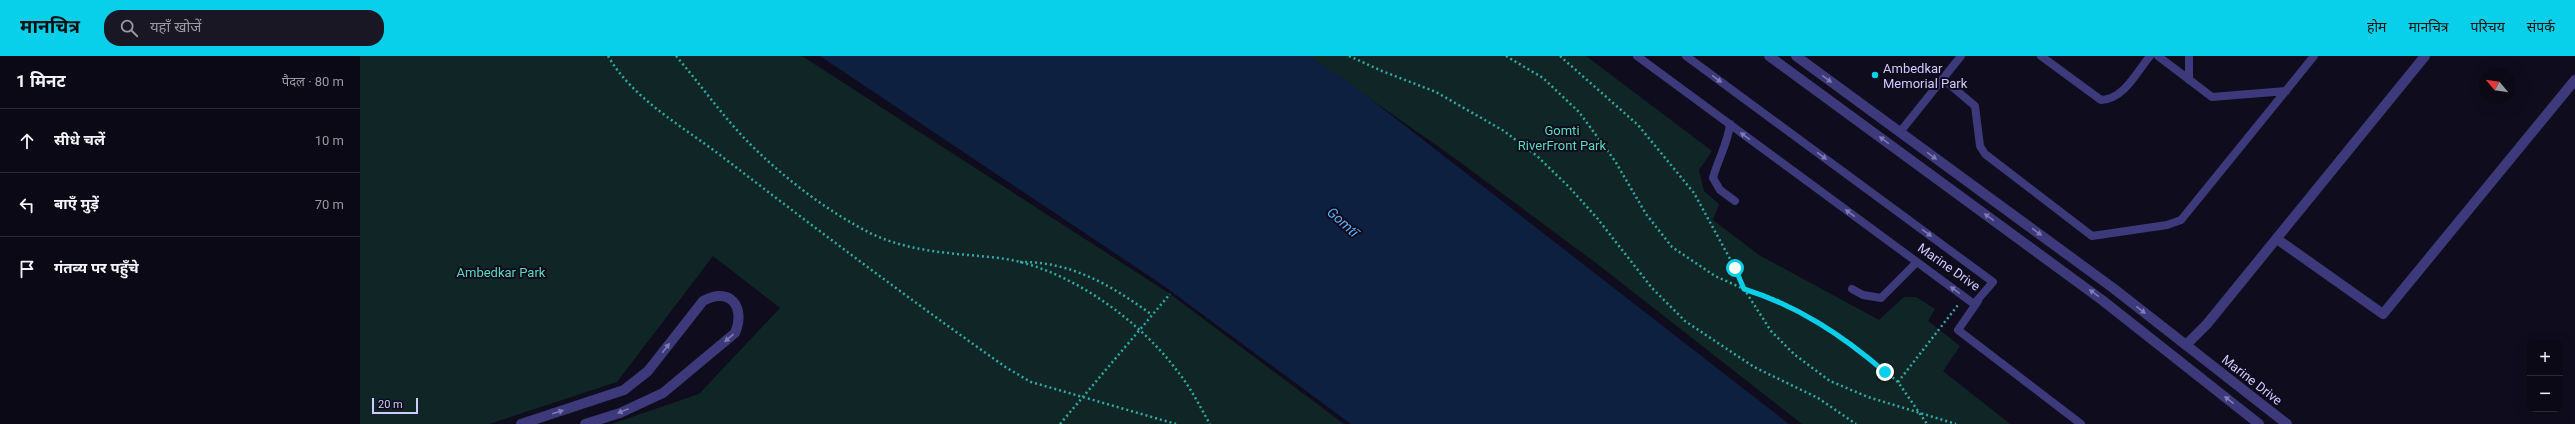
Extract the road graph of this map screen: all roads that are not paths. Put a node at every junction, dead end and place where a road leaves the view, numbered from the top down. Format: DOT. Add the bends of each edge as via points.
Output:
graph roads {
  1 [pos="1637,56"];
  2 [pos="1686,56"];
  3 [pos="1769,56"];
  4 [pos="1796,56"];
  5 [pos="1961,56"];
  6 [pos="2041,56"];
  7 [pos="2150,56"];
  8 [pos="2158,56"];
  9 [pos="2189,56"];
  10 [pos="2314,56"];
  11 [pos="2425,56"];
  12 [pos="1943,79"];
  13 [pos="2189,80"];
  14 [pos="2575,80"];
  15 [pos="2286,91"];
  16 [pos="1730,124"];
  17 [pos="1900,132"];
  18 [pos="1735,201"];
  19 [pos="2277,239"];
  20 [pos="1917,262"];
  21 [pos="1852,289"];
  22 [pos="1985,292"];
  23 [pos="2186,345"];
  24 [pos="521,424"];
  25 [pos="585,424"];
  26 [pos="2081,424"];
  27 [pos="2259,424"];
  28 [pos="2287,424"];
  1 -- 16 [label="lane, Marine Drive"];
  2 -- 22 [label="lane, Marine Drive, one-way" via="1993,282"];
  27 -- 3 [label="street, one-way" via="2102,300"];
  4 -- 17 [label="street, Marine Drive, one-way"];
  5 -- 12 [label="lane"];
  6 -- 7 [label="lane" via="2101,100 2112,100 2121,94"];
  8 -- 13 [label="lane"];
  9 -- 13 [label="lane"];
  10 -- 15 [label="lane"];
  11 -- 19 [label="street"];
  12 -- 15 [label="lane" via="1975,106 1980,146 1985,154 2092,236 2167,225 2180,220"];
  12 -- 17 [label="lane"];
  13 -- 15 [label="lane" via="2212,97"];
  14 -- 19 [label="street" via="2383,314"];
  16 -- 18 [label="lane" via="1728,139 1713,178 1720,190"];
  20 -- 16 [label="lane, Marine Drive, one-way"];
  17 -- 23 [label="street, Marine Drive, one-way" via="2113,288"];
  19 -- 23 [label="street" via="2207,324"];
  20 -- 21 [label="lane" via="1881,298 1863,295"];
  22 -- 20 [label="lane, Marine Drive, one-way" via="1974,304"];
  22 -- 26 [label="lane" via="1958,330"];
  23 -- 28 [label="street, Marine Drive"];
  24 -- 25 [label="street, one-way" via="624,390 648,371 703,300 714,294 727,296 736,304 740,322 735,333 663,393 620,413"];
}
